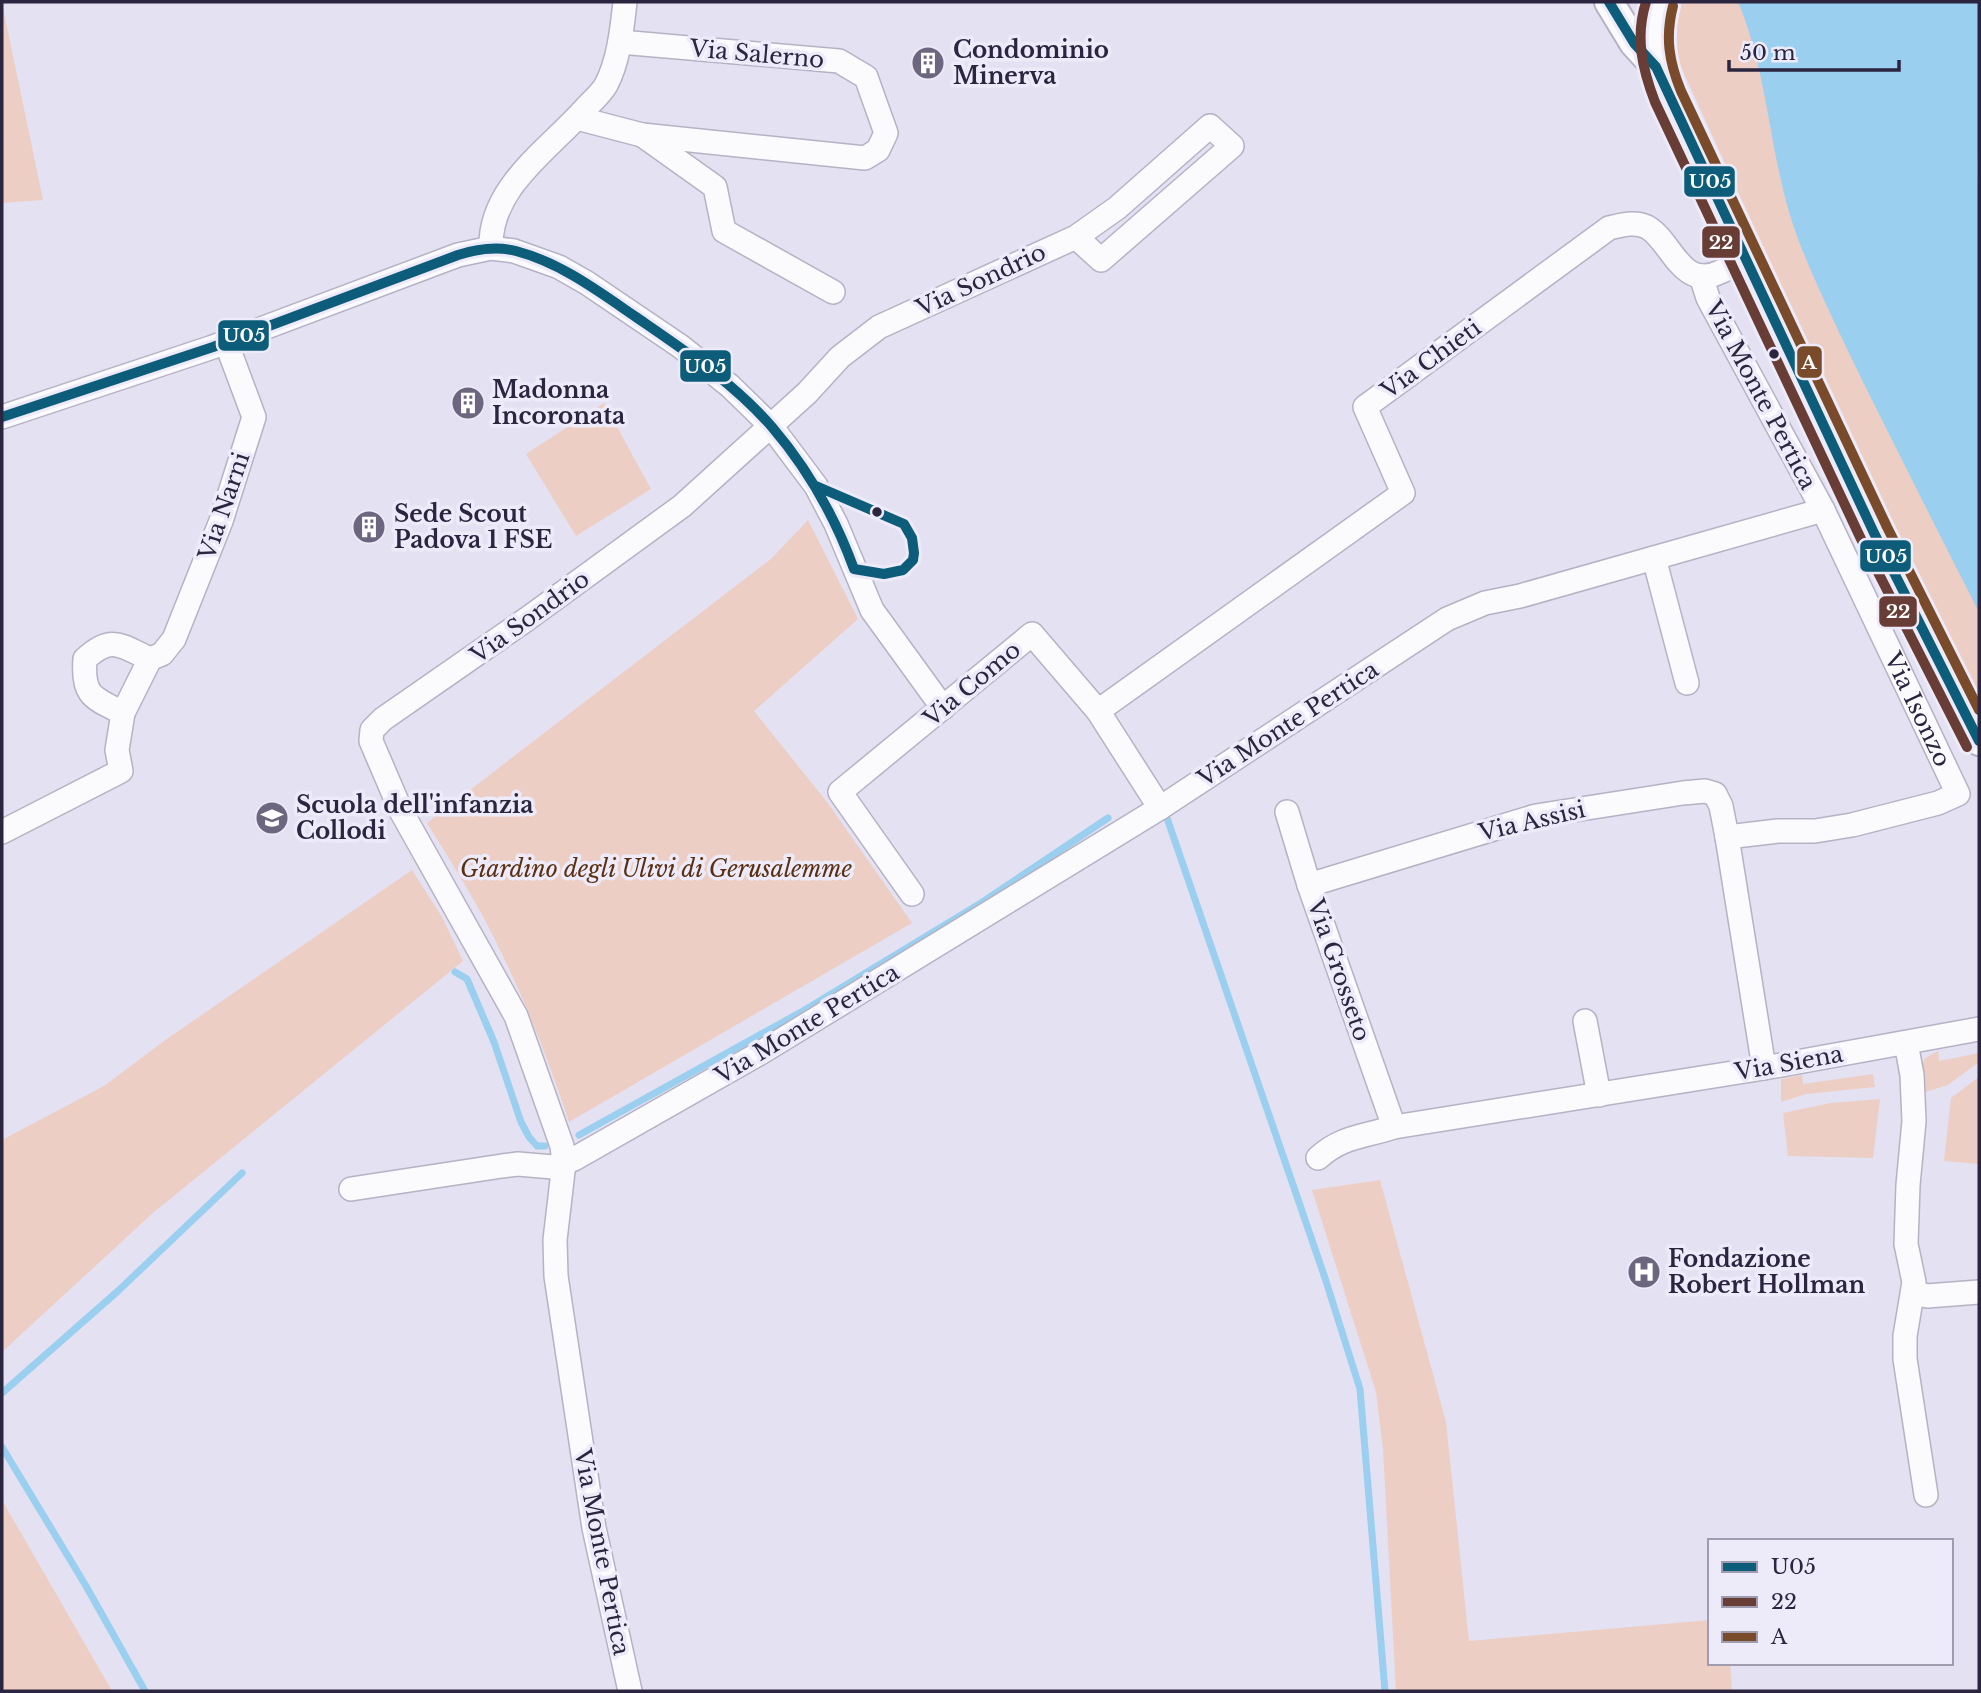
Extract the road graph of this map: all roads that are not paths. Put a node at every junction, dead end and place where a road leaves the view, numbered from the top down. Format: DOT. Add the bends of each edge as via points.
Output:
graph roads {
  1 [pos="625,2"];
  2 [pos="1609,2"];
  3 [pos="1660,2"];
  4 [pos="620,42"];
  5 [pos="1656,67"];
  6 [pos="577,118"];
  7 [pos="642,135"];
  8 [pos="1076,237"];
  9 [pos="483,249"];
  10 [pos="1744,258"];
  11 [pos="1701,276"];
  12 [pos="833,292"];
  13 [pos="226,342"];
  14 [pos="2,417"];
  15 [pos="771,426"];
  16 [pos="1823,510"];
  17 [pos="1654,558"];
  18 [pos="150,659"];
  19 [pos="1687,683"];
  20 [pos="943,708"];
  21 [pos="1098,711"];
  22 [pos="123,713"];
  23 [pos="1979,741"];
  24 [pos="1160,808"];
  25 [pos="1287,813"];
  26 [pos="2,832"];
  27 [pos="1727,837"];
  28 [pos="1309,885"];
  29 [pos="912,894"];
  30 [pos="1586,1021"];
  31 [pos="1979,1029"];
  32 [pos="1906,1043"];
  33 [pos="1764,1068"];
  34 [pos="1599,1095"];
  35 [pos="1394,1127"];
  36 [pos="1318,1158"];
  37 [pos="564,1163"];
  38 [pos="351,1189"];
  39 [pos="1913,1292"];
  40 [pos="1979,1292"];
  41 [pos="1926,1495"];
  42 [pos="630,1691"];
  1 -- 4 [label="street"];
  2 -- 5 [label="main road, Via Isonzo" via="1634,43"];
  3 -- 5 [label="main road" via="1653,39"];
  4 -- 6 [label="street" via="605,86"];
  4 -- 7 [label="street, Via Salerno" via="838,61 866,77 886,133 878,150 865,158"];
  5 -- 10 [label="main road, Via Isonzo"];
  6 -- 7 [label="street, Via Salerno"];
  6 -- 9 [label="street" via="511,187 498,207"];
  7 -- 12 [label="street, Via Salerno" via="715,187 723,231"];
  8 -- 8 [label="street, Via Sondrio" via="1101,260 1233,146 1210,126 1117,208"];
  8 -- 15 [label="street, Via Sondrio" via="879,327 839,357"];
  9 -- 13 [label="street"];
  9 -- 15 [label="street" via="538,258 587,284 680,346"];
  10 -- 11 [label="street" via="1720,272"];
  10 -- 23 [label="main road, Via Isonzo"];
  11 -- 16 [label="street, Via Monte Pertica" via="1708,298"];
  11 -- 21 [label="street, Via Chieti" via="1690,273 1648,227 1630,223 1609,228 1365,407 1403,493"];
  13 -- 14 [label="street"];
  13 -- 18 [label="street, Via Narni" via="254,417 221,521 174,639 162,654"];
  15 -- 20 [label="street" via="816,486 872,610"];
  15 -- 37 [label="street, Via Sondrio" via="682,506 372,730 370,741 401,811 516,1016"];
  16 -- 17 [label="street, Via Monte Pertica"];
  16 -- 27 [label="street, Via Isonzo" via="1958,793 1938,803 1852,825"];
  17 -- 19 [label="street"];
  17 -- 24 [label="street, Via Monte Pertica" via="1485,603 1447,619"];
  18 -- 22 [label="street, Via Narni"];
  18 -- 22 [label="street" via="115,643 99,646 85,659 86,688 93,698"];
  20 -- 21 [label="street, Via Como" via="1032,634"];
  20 -- 29 [label="street, Via Como" via="840,792"];
  21 -- 24 [label="street, Via Como"];
  22 -- 26 [label="street, Via Narni" via="117,750 121,771"];
  24 -- 37 [label="street, Via Monte Pertica" via="762,1052"];
  25 -- 28 [label="street, Via Grosseto"];
  27 -- 28 [label="street, Via Assisi" via="1715,794 1683,793 1536,816"];
  27 -- 33 [label="street, Via Assisi"];
  28 -- 35 [label="street, Via Grosseto"];
  30 -- 34 [label="street"];
  31 -- 32 [label="street, Via Siena"];
  32 -- 33 [label="street, Via Siena"];
  32 -- 39 [label="street" via="1914,1097 1906,1244"];
  33 -- 34 [label="street, Via Siena"];
  34 -- 35 [label="street, Via Siena"];
  35 -- 36 [label="street, Via Siena" via="1345,1139"];
  37 -- 38 [label="street, Via Monte Pertica" via="502,1166"];
  37 -- 42 [label="street, Via Monte Pertica" via="555,1240 556,1276 594,1528"];
  39 -- 40 [label="street" via="1927,1296"];
  39 -- 41 [label="street" via="1905,1359"];
}
